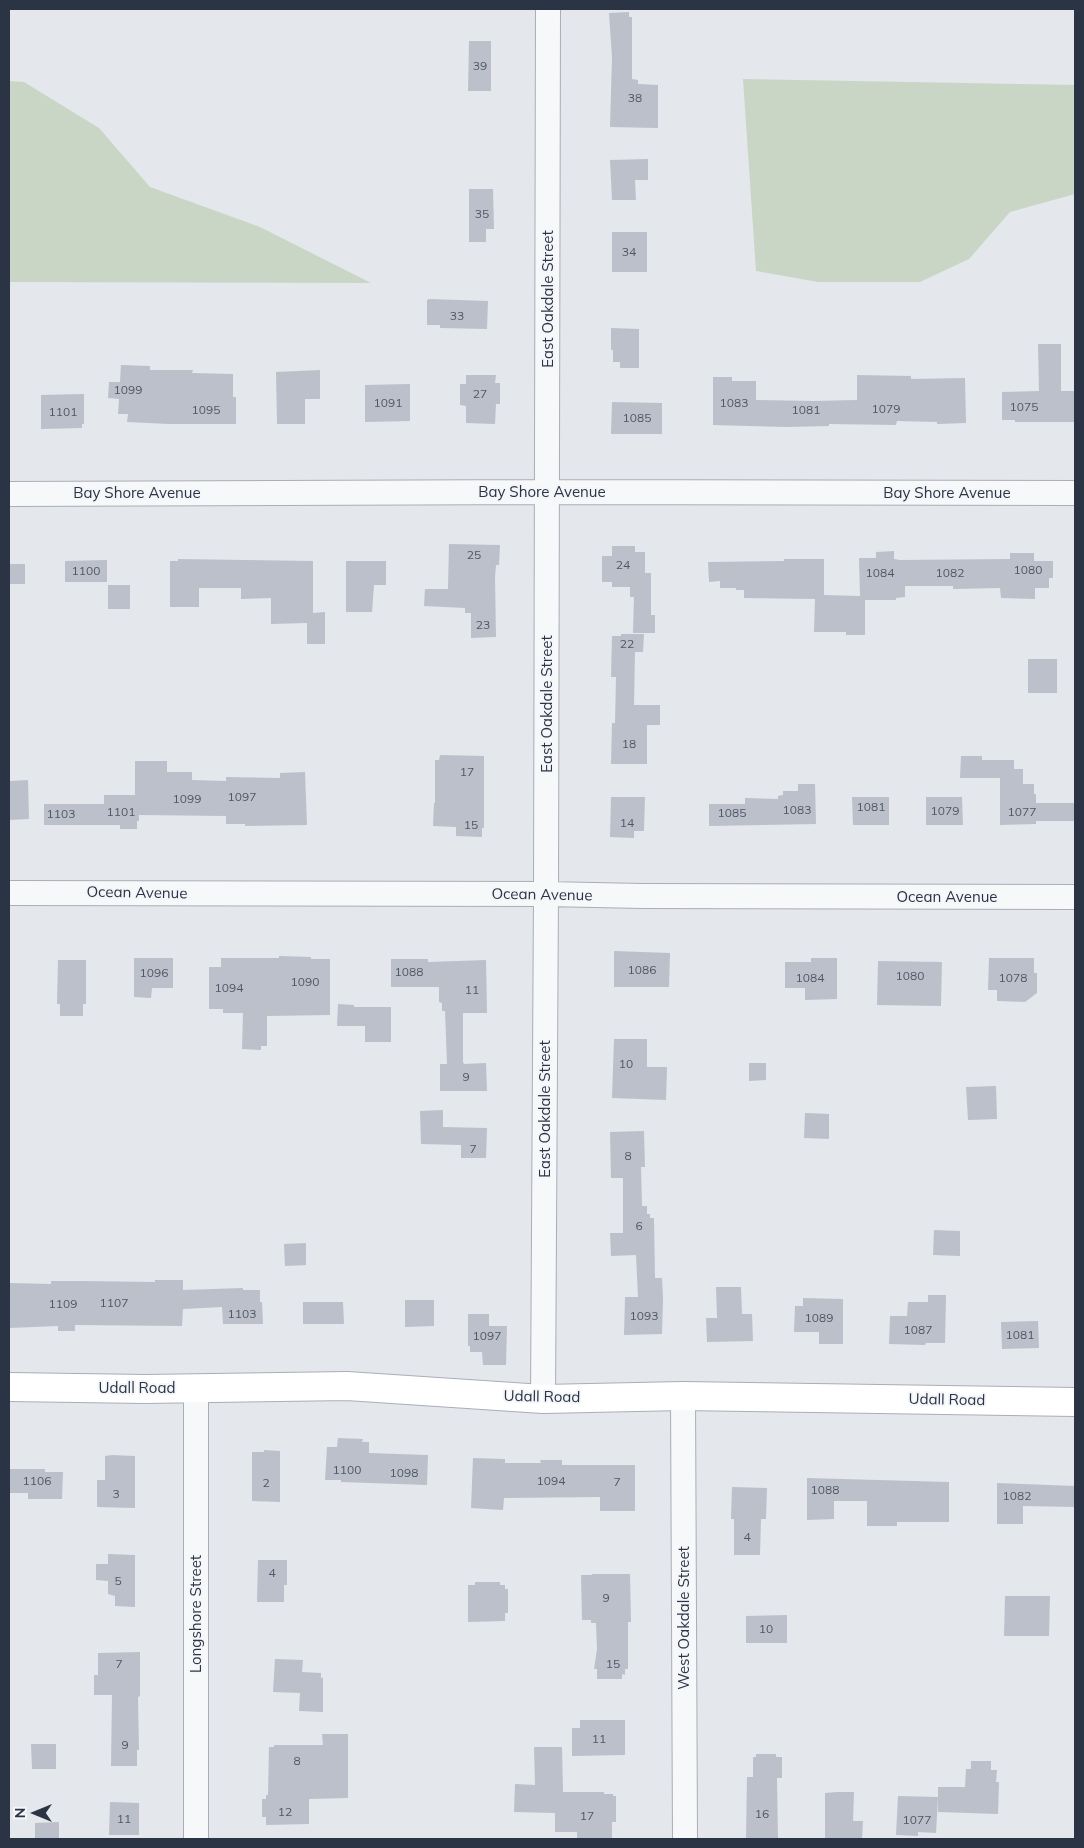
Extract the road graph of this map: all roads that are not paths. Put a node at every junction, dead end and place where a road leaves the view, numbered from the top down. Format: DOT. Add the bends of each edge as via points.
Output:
graph roads {
  1 [pos="548,9"];
  2 [pos="547,492"];
  3 [pos="1075,493"];
  4 [pos="9,494"];
  5 [pos="9,893"];
  6 [pos="546,894"];
  7 [pos="1075,896"];
  8 [pos="9,1387"];
  9 [pos="196,1389"];
  10 [pos="683,1396"];
  11 [pos="543,1399"];
  12 [pos="1075,1402"];
  13 [pos="196,1839"];
  14 [pos="685,1839"];
  1 -- 2 [label="street, East Oakdale Street"];
  2 -- 3 [label="street, Bay Shore Avenue"];
  2 -- 4 [label="street, Bay Shore Avenue"];
  2 -- 6 [label="street, East Oakdale Street"];
  5 -- 6 [label="street, Ocean Avenue"];
  6 -- 7 [label="street, Ocean Avenue"];
  6 -- 11 [label="street, East Oakdale Street"];
  8 -- 9 [label="street, Udall Road"];
  9 -- 11 [label="street, Udall Road" via="348,1386"];
  9 -- 13 [label="street, Longshore Street"];
  10 -- 11 [label="street, Udall Road"];
  10 -- 12 [label="street, Udall Road"];
  10 -- 14 [label="street, West Oakdale Street"];
}
